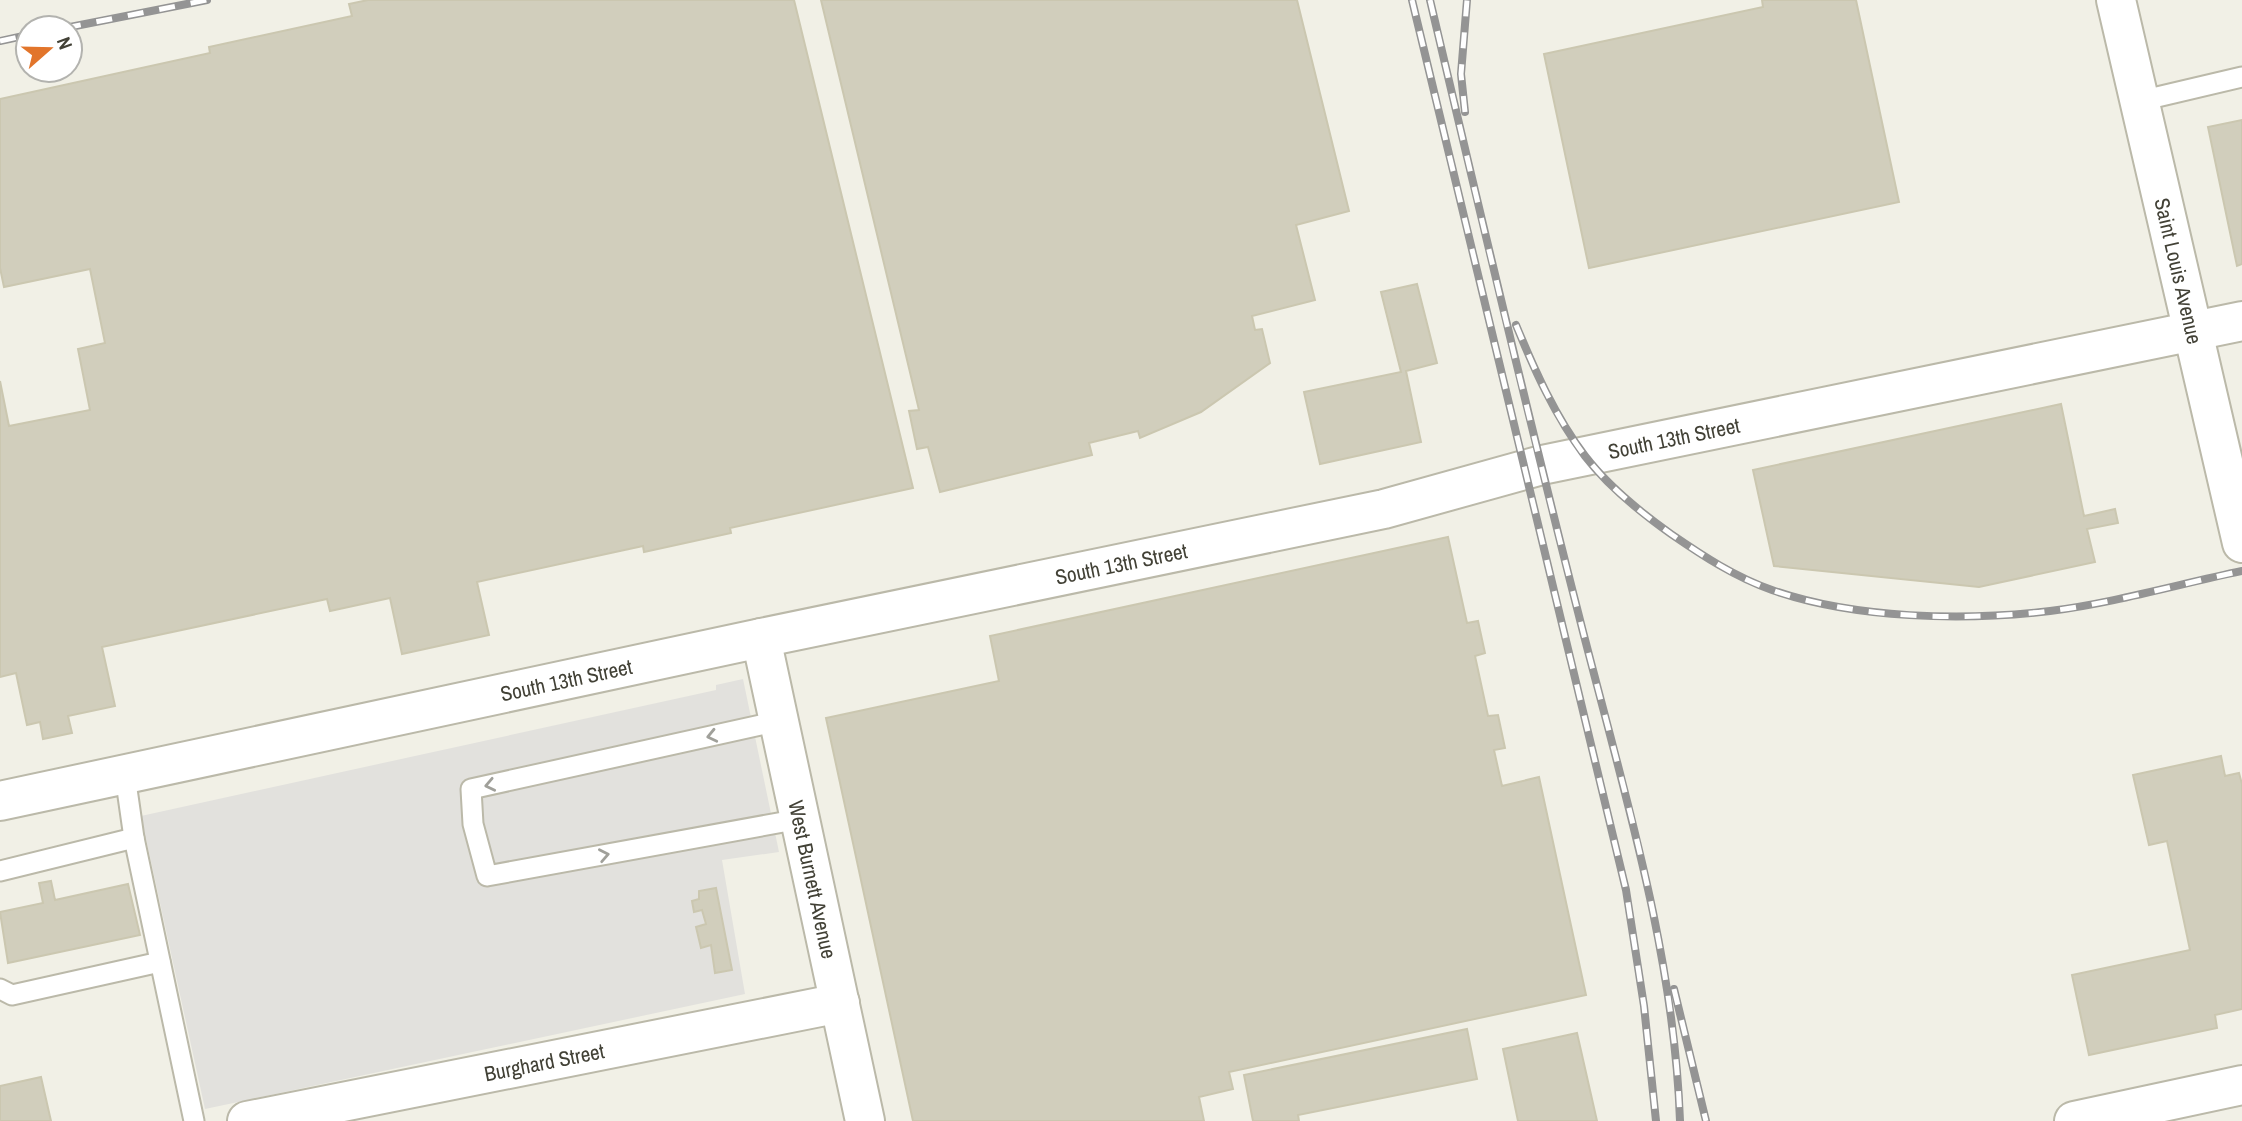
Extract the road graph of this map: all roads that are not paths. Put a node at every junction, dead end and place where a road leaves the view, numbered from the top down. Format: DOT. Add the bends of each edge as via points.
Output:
graph roads {
  1 [pos="2116,0"];
  2 [pos="2242,77"];
  3 [pos="2140,101"];
  4 [pos="2242,321"];
  5 [pos="2195,331"];
  6 [pos="2242,543"];
  7 [pos="761,638"];
  8 [pos="779,721"];
  9 [pos="125,775"];
  10 [pos="0,802"];
  11 [pos="800,818"];
  12 [pos="134,838"];
  13 [pos="0,871"];
  14 [pos="160,962"];
  15 [pos="0,989"];
  16 [pos="840,1003"];
  17 [pos="2242,1085"];
  18 [pos="194,1121"];
  19 [pos="247,1121"];
  20 [pos="865,1121"];
  21 [pos="2074,1121"];
  1 -- 3 [label="street, Saint Louis Avenue"];
  2 -- 3 [label="lane"];
  3 -- 5 [label="street, Saint Louis Avenue"];
  4 -- 5 [label="street, South 13th Street"];
  5 -- 6 [label="street, Saint Louis Avenue"];
  5 -- 7 [label="street, South 13th Street" via="1542,465 1384,509"];
  7 -- 8 [label="street, West Burnett Avenue"];
  7 -- 9 [label="street, South 13th Street"];
  8 -- 11 [label="street, West Burnett Avenue"];
  8 -- 11 [label="lane, one-way" via="471,789 473,824 487,877"];
  9 -- 10 [label="street, South 13th Street"];
  9 -- 12 [label="lane"];
  11 -- 16 [label="street, West Burnett Avenue"];
  12 -- 13 [label="lane"];
  12 -- 14 [label="lane"];
  14 -- 15 [label="lane" via="12,995"];
  14 -- 18 [label="lane"];
  16 -- 19 [label="street, Burghard Street"];
  16 -- 20 [label="street, West Burnett Avenue"];
  17 -- 21 [label="street"];
}
